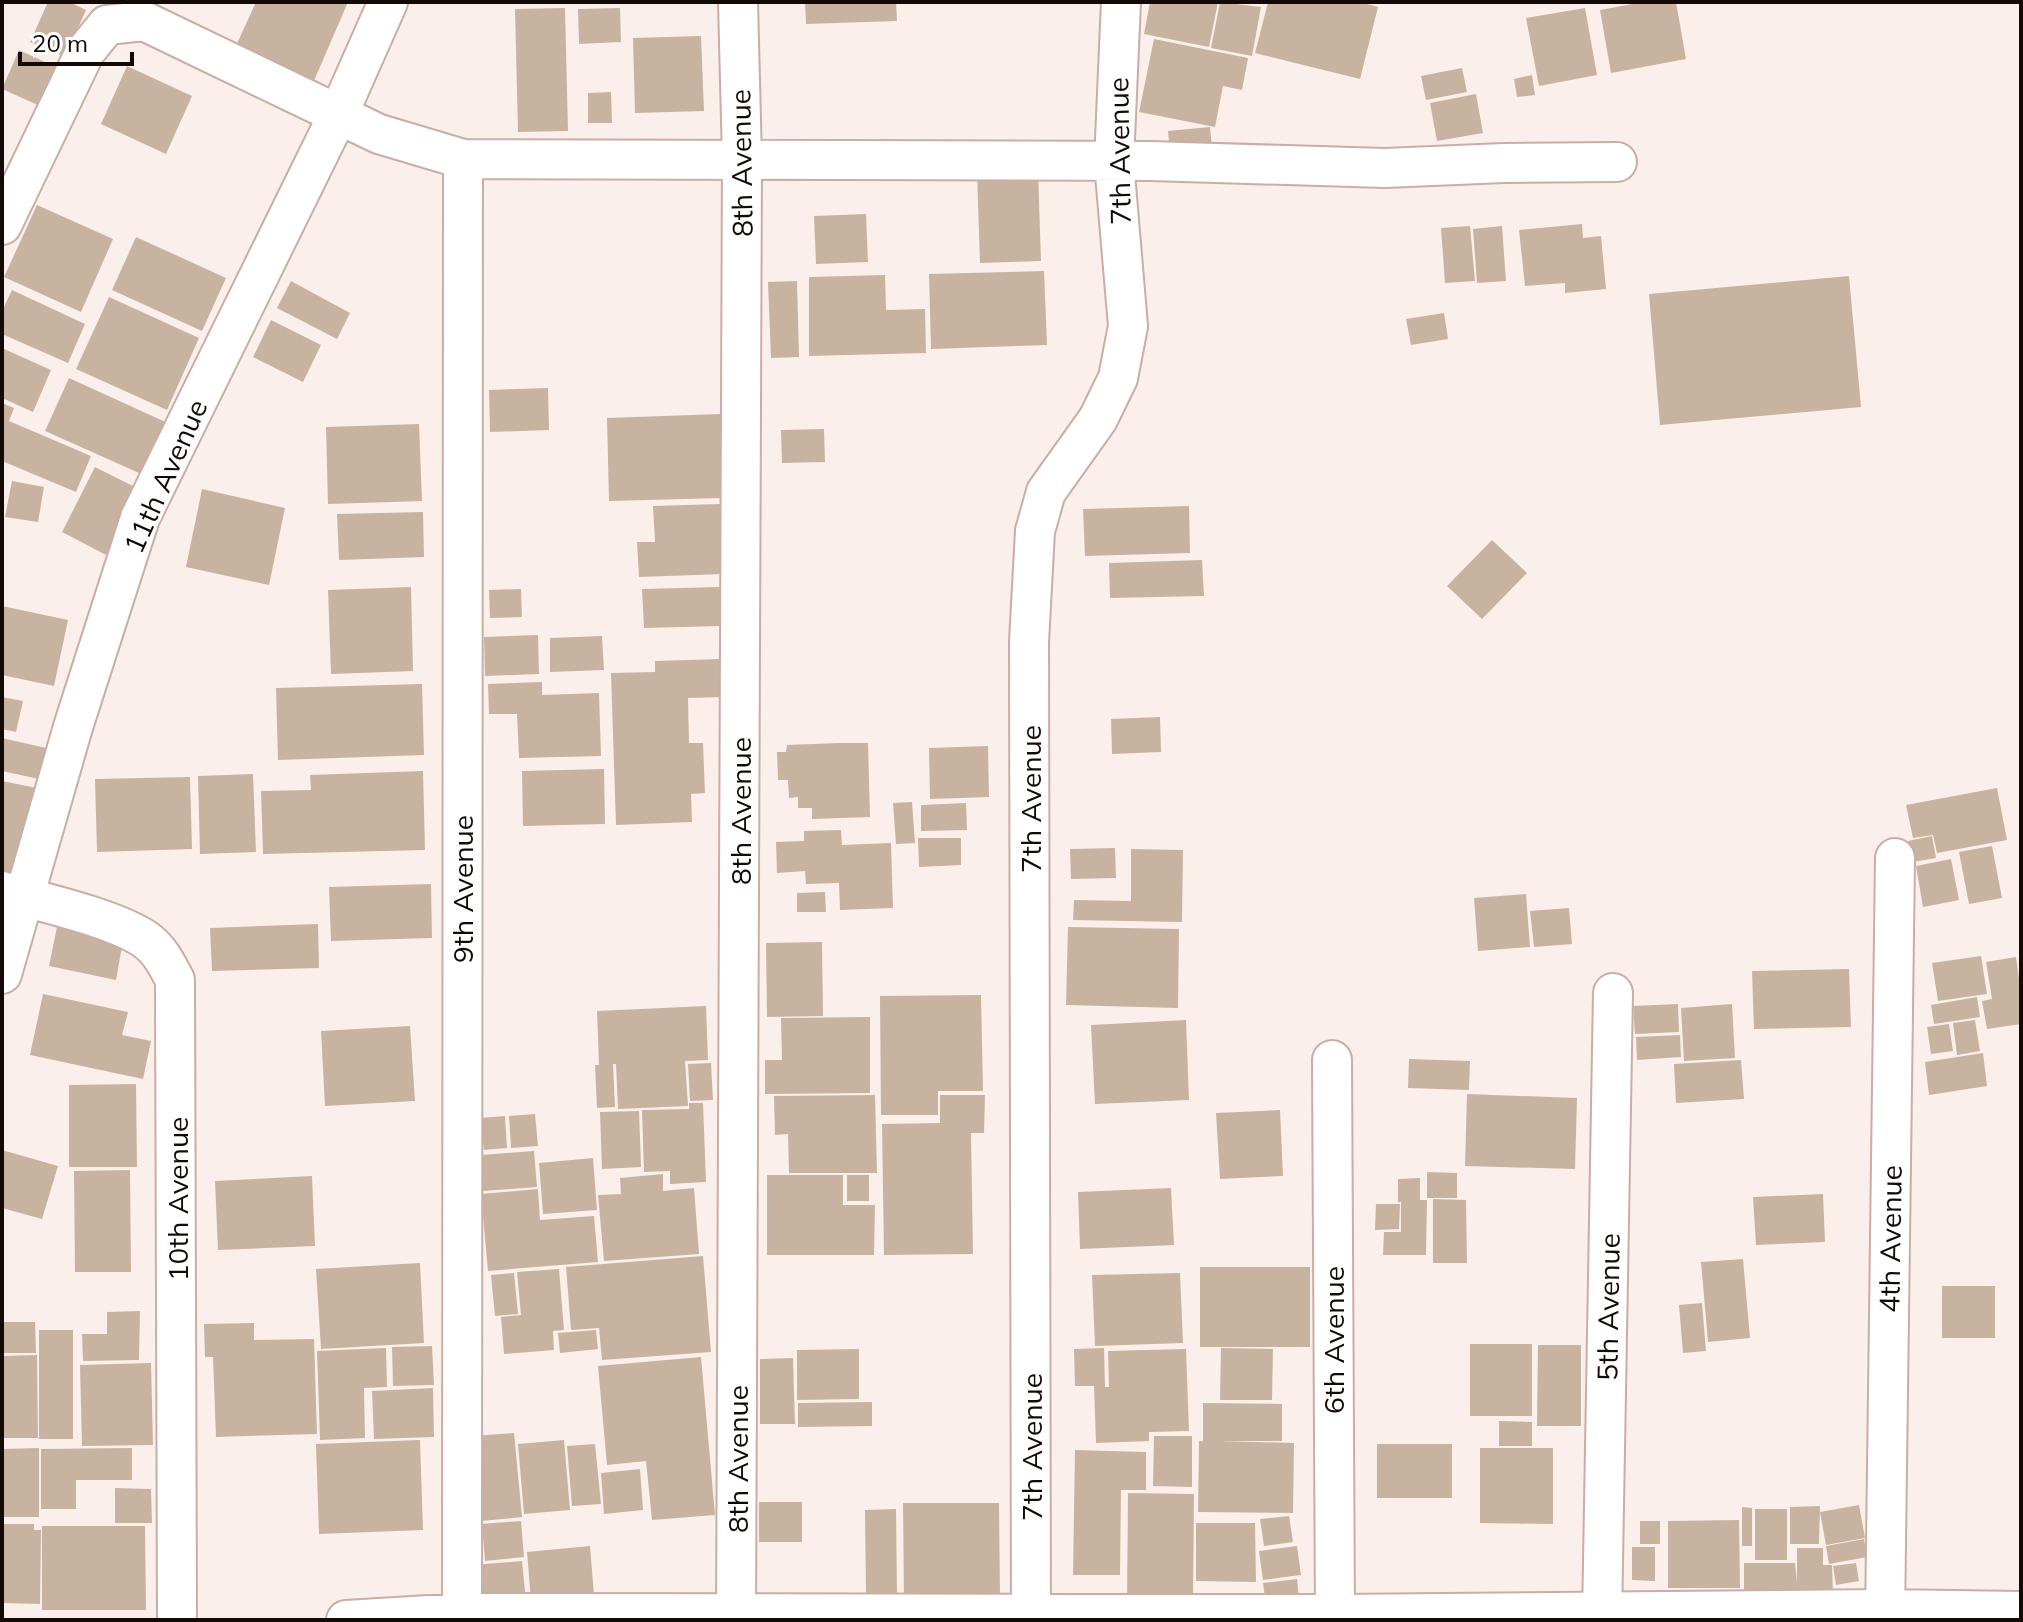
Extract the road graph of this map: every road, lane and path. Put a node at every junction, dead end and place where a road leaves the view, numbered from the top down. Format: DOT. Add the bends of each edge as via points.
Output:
graph roads {
  1 [pos="388,2"];
  2 [pos="738,2"];
  3 [pos="1121,2"];
  4 [pos="338,115"];
  5 [pos="463,159"];
  6 [pos="742,160"];
  7 [pos="1114,162"];
  8 [pos="1617,162"];
  9 [pos="2,225"];
  10 [pos="1895,858"];
  11 [pos="12,894"];
  12 [pos="2,974"];
  13 [pos="1613,993"];
  14 [pos="1332,1060"];
  15 [pos="2021,1611"];
  16 [pos="1885,1615"];
  17 [pos="462,1616"];
  18 [pos="736,1616"];
  19 [pos="1602,1616"];
  20 [pos="1031,1617"];
  21 [pos="1335,1617"];
  22 [pos="177,1620"];
  23 [pos="346,1620"];
  1 -- 4 [label="street, 11th Avenue"];
  2 -- 6 [label="street, 8th Avenue"];
  3 -- 7 [label="street, 7th Avenue"];
  4 -- 5 [label="street" via="379,134"];
  4 -- 9 [label="street" via="144,21 107,25 85,52"];
  4 -- 11 [label="street, 11th Avenue" via="140,518"];
  5 -- 6 [label="street"];
  5 -- 17 [label="street, 9th Avenue"];
  6 -- 7 [label="street"];
  6 -- 18 [label="street, 8th Avenue"];
  7 -- 8 [label="street" via="1385,168"];
  7 -- 20 [label="street, 7th Avenue" via="1128,326 1118,378 1098,419 1046,492 1035,531 1029,642"];
  10 -- 16 [label="street, 4th Avenue"];
  11 -- 12 [label="street, 11th Avenue"];
  11 -- 22 [label="street, 10th Avenue" via="146,939 175,980"];
  13 -- 19 [label="street, 5th Avenue"];
  14 -- 21 [label="street, 6th Avenue"];
  15 -- 16 [label="street"];
  16 -- 19 [label="street"];
  17 -- 18 [label="street"];
  17 -- 23 [label="street"];
  18 -- 20 [label="street"];
  19 -- 21 [label="street"];
  20 -- 21 [label="street"];
}
